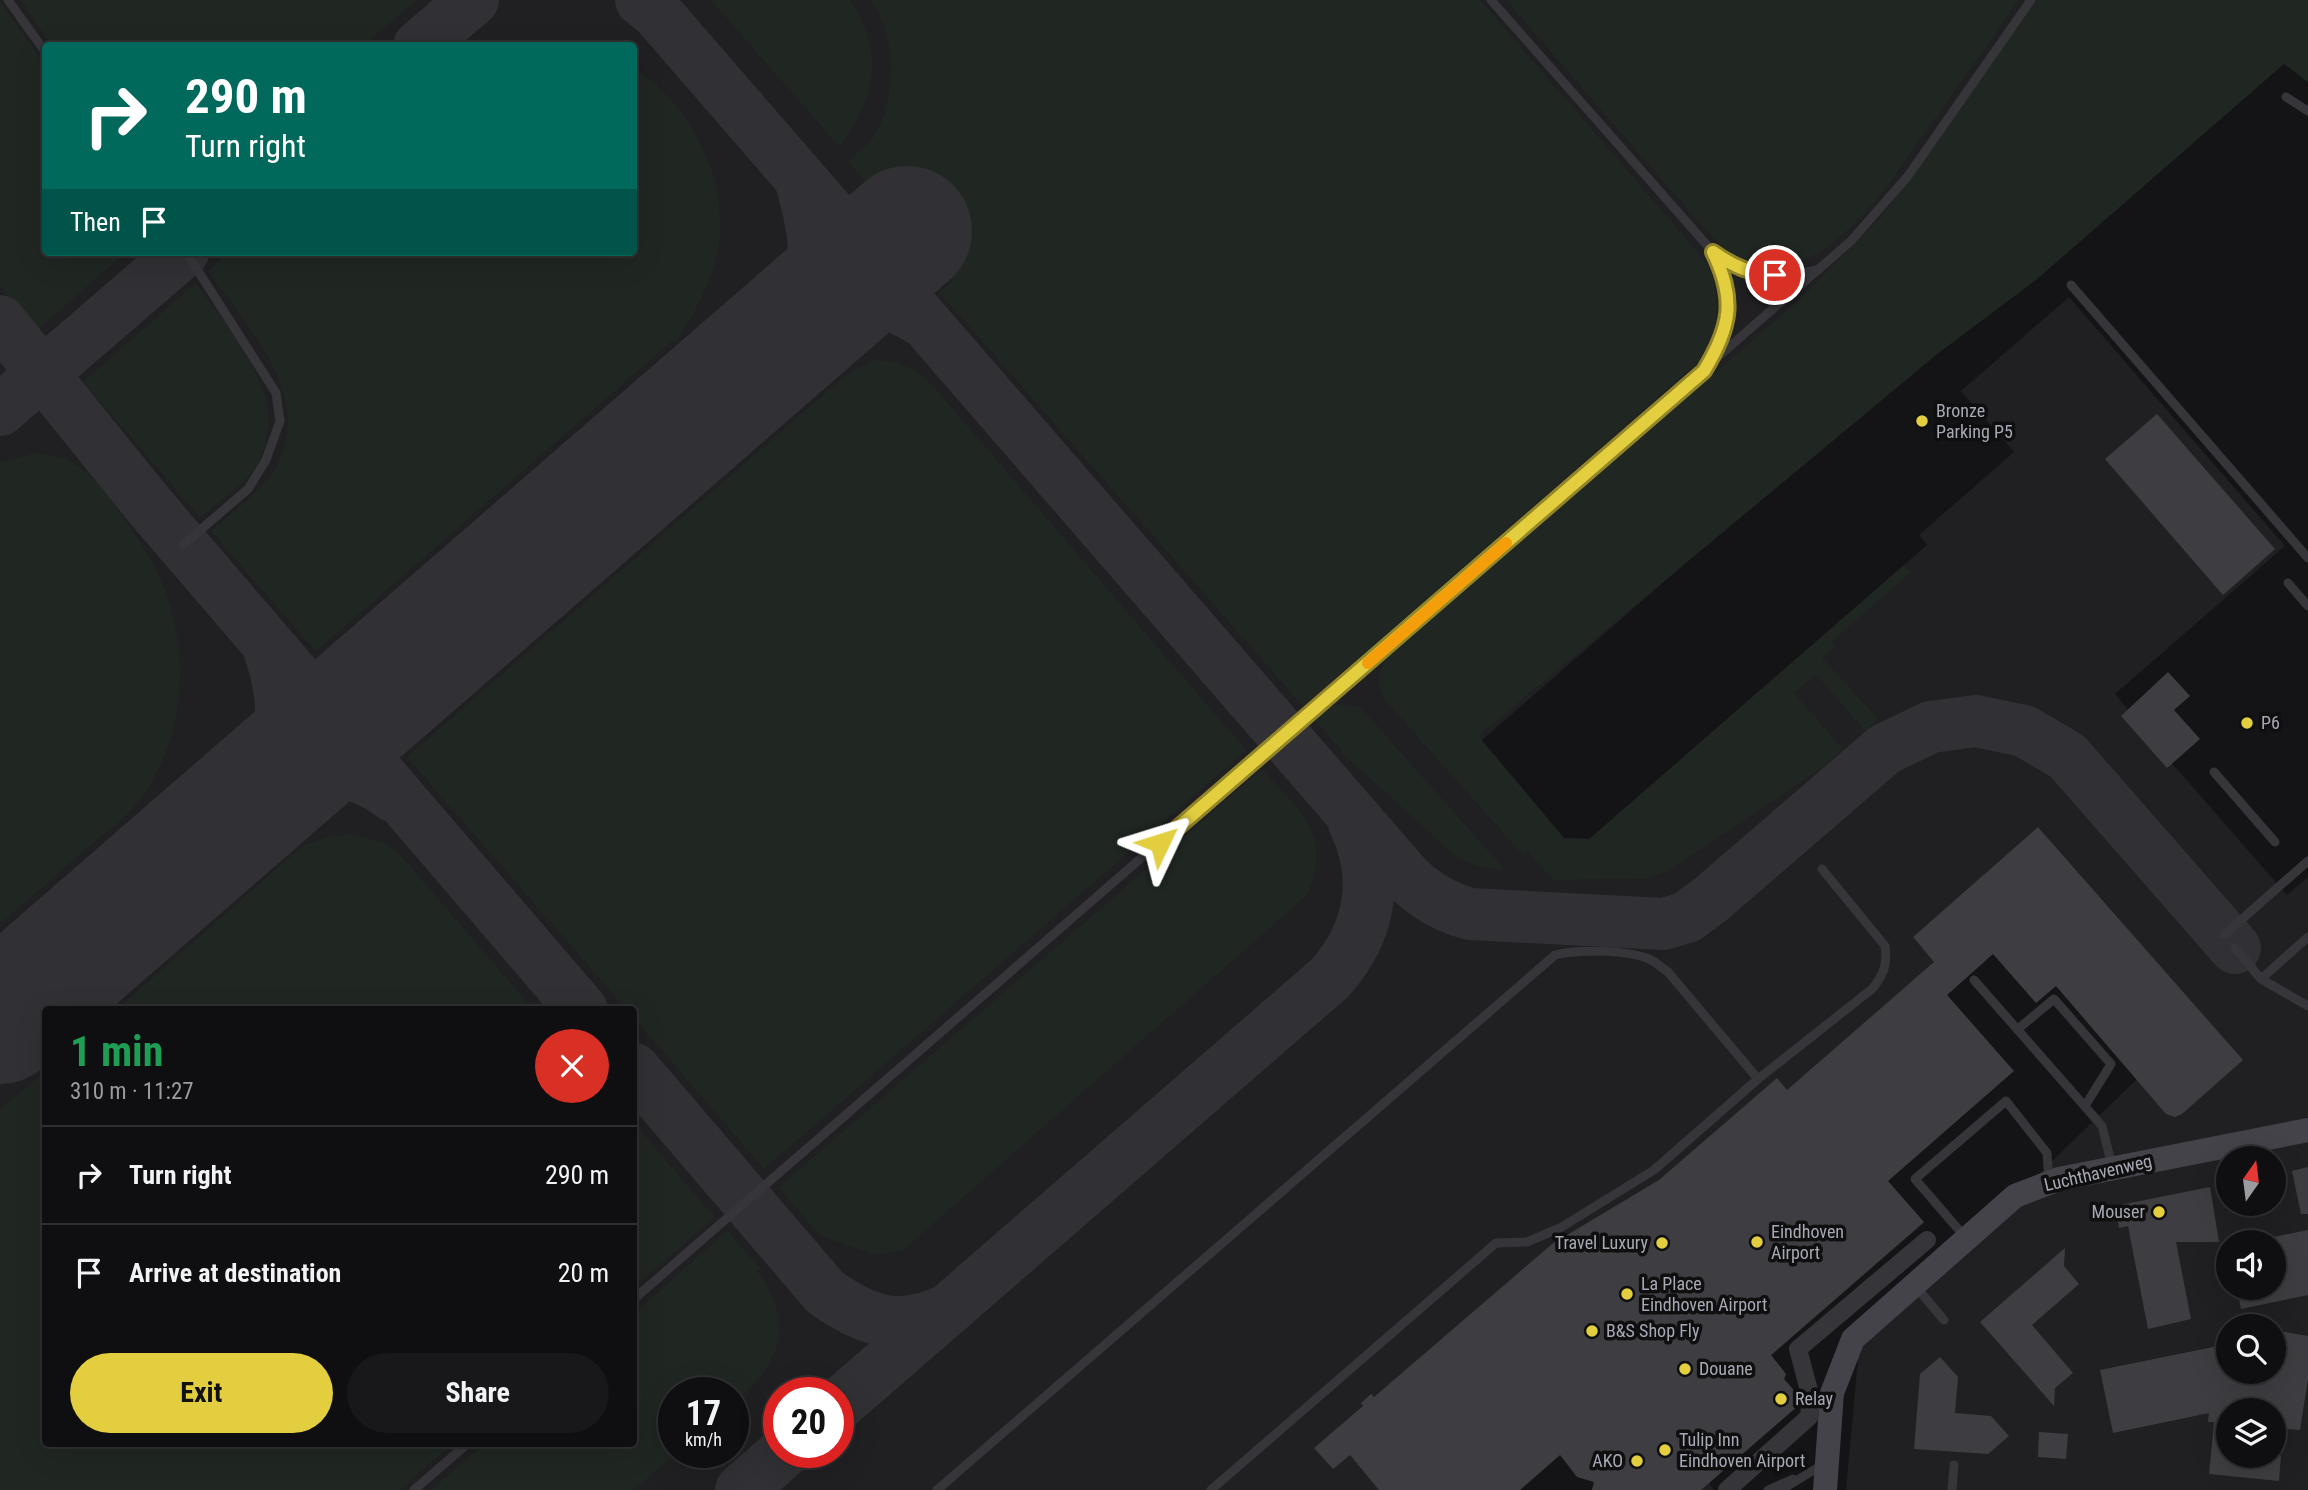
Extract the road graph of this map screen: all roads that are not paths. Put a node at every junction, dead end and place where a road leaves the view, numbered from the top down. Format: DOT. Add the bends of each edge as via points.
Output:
graph roads {
  1 [pos="8,0"];
  2 [pos="1491,0"];
  3 [pos="2031,0"];
  4 [pos="42,47"];
  5 [pos="2286,97"];
  6 [pos="2308,111"];
  7 [pos="1713,252"];
  8 [pos="189,256"];
  9 [pos="1820,270"];
  10 [pos="2071,285"];
  11 [pos="1704,371"];
  12 [pos="183,545"];
  13 [pos="2308,558"];
  14 [pos="2288,583"];
  15 [pos="2308,606"];
  16 [pos="2214,772"];
  17 [pos="2275,842"];
  18 [pos="2308,861"];
  19 [pos="1822,869"];
  20 [pos="2224,936"];
  21 [pos="2308,937"];
  22 [pos="2235,948"];
  23 [pos="2261,979"];
  24 [pos="1974,980"];
  25 [pos="2308,1006"];
  26 [pos="2018,1030"];
  27 [pos="1758,1079"];
  28 [pos="2085,1106"];
  29 [pos="2308,1130"];
  30 [pos="2113,1169"];
  31 [pos="2049,1183"];
  32 [pos="1966,1238"];
  33 [pos="1927,1240"];
  34 [pos="1913,1284"];
  35 [pos="637,1296"];
  36 [pos="1944,1320"];
  37 [pos="1839,1374"];
  38 [pos="464,1447"];
  39 [pos="1827,1463"];
  40 [pos="1954,1465"];
  41 [pos="1798,1477"];
  42 [pos="414,1490"];
  43 [pos="937,1490"];
  44 [pos="1211,1490"];
  45 [pos="1727,1490"];
  46 [pos="1768,1490"];
  47 [pos="1781,1490"];
  48 [pos="1825,1490"];
  49 [pos="1837,1490"];
  50 [pos="1952,1490"];
  1 -- 4 [label="lane"];
  2 -- 7 [label="lane"];
  3 -- 9 [label="lane" via="1908,176"];
  5 -- 6 [label="lane"];
  7 -- 9 [label="lane" via="1734,267 1759,274"];
  7 -- 11 [label="lane" via="1726,278 1729,309 1721,342"];
  8 -- 12 [label="lane" via="276,393 280,421 266,460 248,489"];
  9 -- 11 [label="lane"];
  10 -- 13 [label="lane"];
  11 -- 35 [label="lane"];
  14 -- 15 [label="lane"];
  16 -- 17 [label="lane"];
  18 -- 20 [label="lane"];
  19 -- 27 [label="lane" via="1880,937 1887,957 1882,977"];
  21 -- 23 [label="lane"];
  22 -- 23 [label="lane"];
  23 -- 25 [label="lane"];
  24 -- 26 [label="lane"];
  26 -- 28 [label="lane"];
  26 -- 28 [label="lane" via="2054,999 2111,1064"];
  27 -- 43 [label="lane" via="1668,972 1651,960 1571,951 1555,955"];
  27 -- 44 [label="lane" via="1654,1170 1560,1228 1527,1242 1496,1243"];
  28 -- 30 [label="lane" via="2102,1126"];
  29 -- 30 [label="street, Luchthavenweg"];
  30 -- 31 [label="street, Luchthavenweg"];
  31 -- 32 [label="street, Luchthavenweg" via="2015,1196"];
  31 -- 32 [label="lane" via="2047,1153 2006,1101 1915,1179"];
  32 -- 34 [label="street, Luchthavenweg"];
  33 -- 45 [label="street" via="1798,1349 1811,1398 1809,1417"];
  34 -- 36 [label="lane"];
  34 -- 37 [label="street, Luchthavenweg" via="1856,1335"];
  37 -- 39 [label="street, Luchthavenweg" via="1832,1393"];
  37 -- 49 [label="street, Luchthavenweg" via="1844,1395"];
  38 -- 42 [label="lane"];
  39 -- 41 [label="lane"];
  39 -- 48 [label="street, Luchthavenweg"];
  40 -- 50 [label="lane"];
  41 -- 46 [label="lane"];
  41 -- 47 [label="lane"];
}
